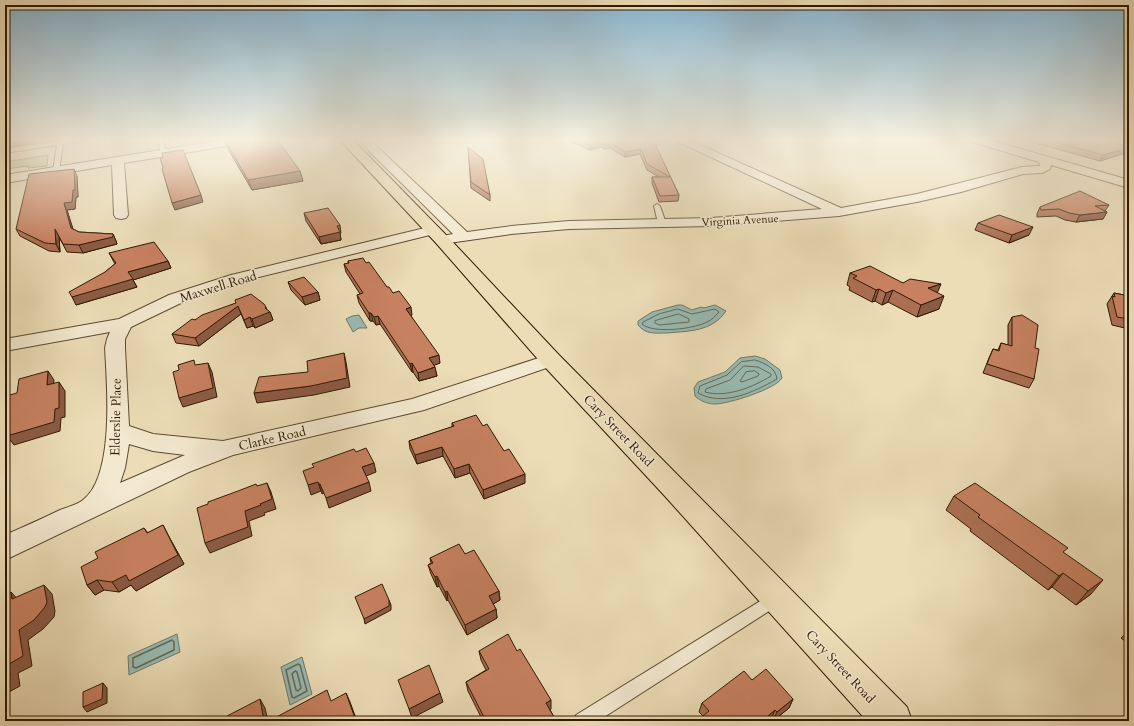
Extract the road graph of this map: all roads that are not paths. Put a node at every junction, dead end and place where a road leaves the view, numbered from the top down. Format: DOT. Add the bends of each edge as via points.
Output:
graph roads {
  1 [pos="42,173"];
  2 [pos="118,173"];
  3 [pos="381,173"];
  4 [pos="392,173"];
  5 [pos="752,173"];
  6 [pos="1015,173"];
  7 [pos="1061,173"];
  8 [pos="1090,173"];
  9 [pos="1126,173"];
  10 [pos="5,178"];
  11 [pos="1108,178"];
  12 [pos="1129,184"];
  13 [pos="657,206"];
  14 [pos="839,212"];
  15 [pos="120,215"];
  16 [pos="662,223"];
  17 [pos="446,235"];
  18 [pos="124,324"];
  19 [pos="5,345"];
  20 [pos="551,360"];
  21 [pos="117,430"];
  22 [pos="228,448"];
  23 [pos="92,506"];
  24 [pos="5,548"];
  25 [pos="777,598"];
  26 [pos="582,721"];
  27 [pos="893,721"];
  1 -- 10 [label="street"];
  2 -- 15 [label="street"];
  3 -- 17 [label="main road, Cary Street Road"];
  4 -- 17 [label="street"];
  5 -- 14 [label="street"];
  6 -- 14 [label="street, Virginia Avenue" via="917,198"];
  7 -- 11 [label="street, Virginia Avenue"];
  8 -- 11 [label="street"];
  9 -- 11 [label="street, Virginia Avenue"];
  11 -- 12 [label="street"];
  13 -- 16 [label="lane"];
  14 -- 16 [label="street, Virginia Avenue" via="762,219"];
  16 -- 17 [label="street, Virginia Avenue" via="563,226"];
  17 -- 18 [label="street, Maxwell Road" via="237,278 175,299"];
  17 -- 20 [label="main road, Cary Street Road"];
  18 -- 19 [label="street, Maxwell Road"];
  18 -- 21 [label="street, Elderslie Place" via="115,348"];
  20 -- 22 [label="street, Clarke Road" via="416,405"];
  20 -- 25 [label="main road, Cary Street Road"];
  21 -- 22 [label="street" via="136,439 172,446"];
  21 -- 23 [label="street, Elderslie Place" via="113,469 106,486"];
  22 -- 23 [label="street, Clarke Road" via="180,466"];
  23 -- 24 [label="street, Clarke Road"];
  25 -- 26 [label="lane"];
  25 -- 27 [label="main road, Cary Street Road"];
}
